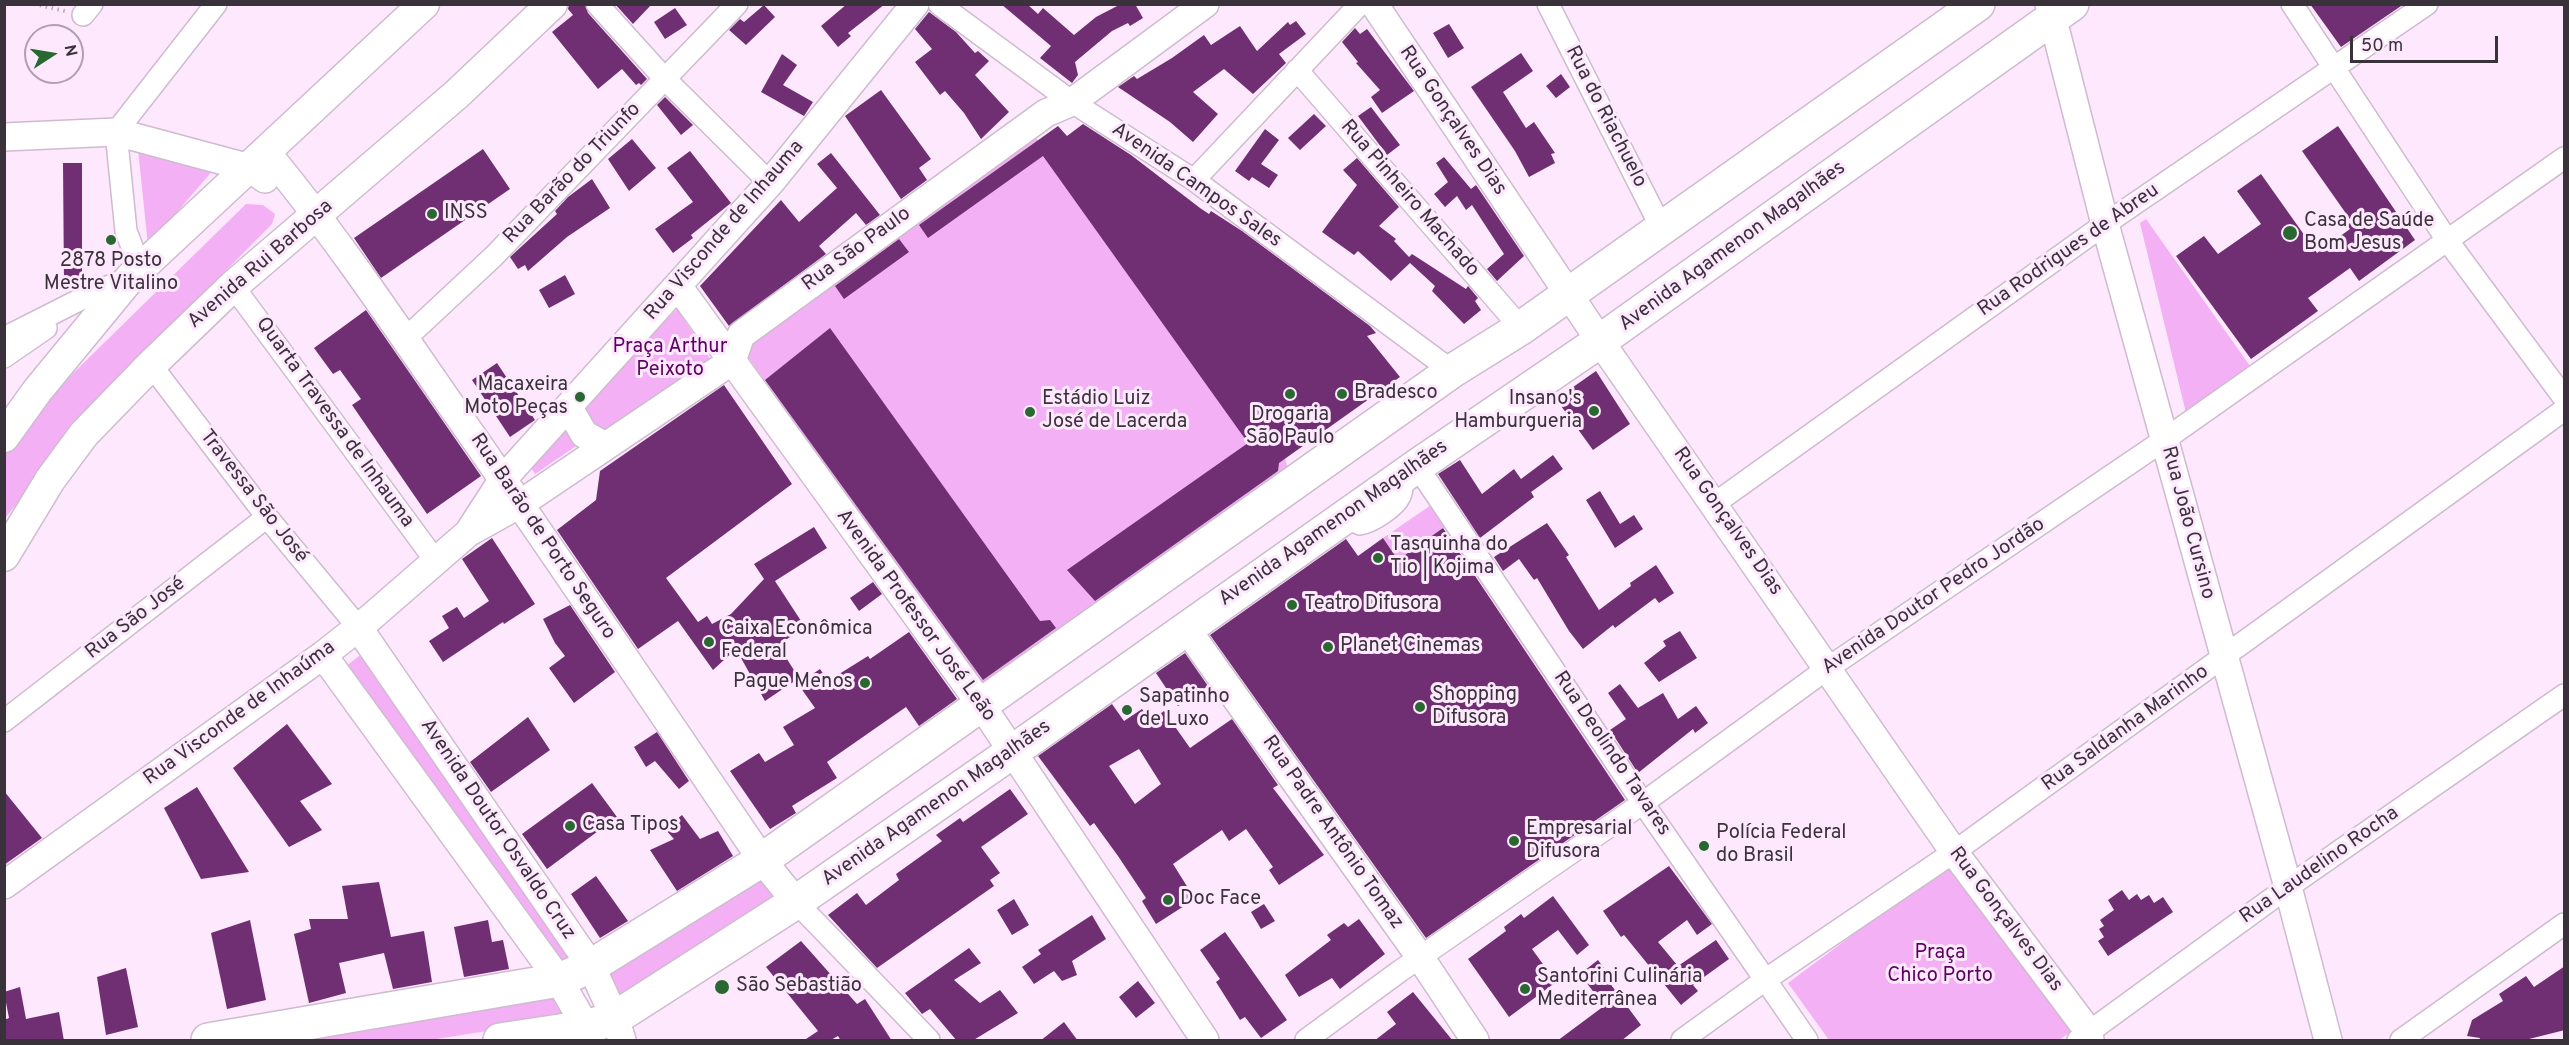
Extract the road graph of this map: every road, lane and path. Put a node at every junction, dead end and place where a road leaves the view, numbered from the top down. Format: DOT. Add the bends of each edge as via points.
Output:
graph roads {
  1 [pos="34,4"];
  2 [pos="216,4"];
  3 [pos="424,4"];
  4 [pos="552,4"];
  5 [pos="597,4"];
  6 [pos="737,4"];
  7 [pos="915,4"];
  8 [pos="939,4"];
  9 [pos="1205,4"];
  10 [pos="1360,4"];
  11 [pos="1374,4"];
  12 [pos="1548,4"];
  13 [pos="1978,4"];
  14 [pos="2292,4"];
  15 [pos="2427,4"];
  16 [pos="2058,9"];
  17 [pos="88,10"];
  18 [pos="2335,68"];
  19 [pos="1297,70"];
  20 [pos="665,79"];
  21 [pos="1072,102"];
  22 [pos="116,132"];
  23 [pos="7,135"];
  24 [pos="2565,158"];
  25 [pos="258,160"];
  26 [pos="1194,180"];
  27 [pos="770,183"];
  28 [pos="308,223"];
  29 [pos="2105,224"];
  30 [pos="1662,229"];
  31 [pos="2447,240"];
  32 [pos="135,273"];
  33 [pos="233,286"];
  34 [pos="678,286"];
  35 [pos="1569,294"];
  36 [pos="81,299"];
  37 [pos="1521,328"];
  38 [pos="4,338"];
  39 [pos="405,339"];
  40 [pos="1600,341"];
  41 [pos="4,357"];
  42 [pos="732,361"];
  43 [pos="151,364"];
  44 [pos="1452,371"];
  45 [pos="2565,398"];
  46 [pos="569,408"];
  47 [pos="2565,410"];
  48 [pos="4,437"];
  49 [pos="2164,440"];
  50 [pos="604,446"];
  51 [pos="1410,471"];
  52 [pos="503,479"];
  53 [pos="520,504"];
  54 [pos="1714,504"];
  55 [pos="267,517"];
  56 [pos="12,531"];
  57 [pos="468,533"];
  58 [pos="4,556"];
  59 [pos="435,560"];
  60 [pos="358,627"];
  61 [pos="1186,628"];
  62 [pos="323,655"];
  63 [pos="2224,658"];
  64 [pos="1828,668"];
  65 [pos="2565,695"];
  66 [pos="982,706"];
  67 [pos="4,721"];
  68 [pos="1012,752"];
  69 [pos="1643,802"];
  70 [pos="1954,852"];
  71 [pos="762,860"];
  72 [pos="4,885"];
  73 [pos="2288,886"];
  74 [pos="796,902"];
  75 [pos="2565,924"];
  76 [pos="1420,957"];
  77 [pos="591,966"];
  78 [pos="559,980"];
  79 [pos="1765,980"];
  80 [pos="603,1031"];
  81 [pos="2086,1038"];
  82 [pos="208,1041"];
  83 [pos="500,1041"];
  84 [pos="929,1041"];
  85 [pos="1205,1041"];
  86 [pos="1306,1041"];
  87 [pos="1475,1041"];
  88 [pos="1682,1041"];
  89 [pos="1807,1041"];
  90 [pos="2328,1041"];
  91 [pos="2401,1041"];
  1 -- 17 [label="path"];
  2 -- 22 [label="street"];
  3 -- 25 [label="main road"];
  4 -- 28 [label="main road, Avenida Rui Barbosa" via="457,94"];
  5 -- 20 [label="street"];
  6 -- 20 [label="street, Rua Barão do Triunfo"];
  7 -- 27 [label="street, Rua Visconde de Inhauma"];
  8 -- 21 [label="street, Avenida Campos Sales"];
  9 -- 21 [label="street, Rua São Paulo"];
  10 -- 19 [label="street"];
  11 -- 35 [label="street, Rua Gonçalves Dias"];
  12 -- 30 [label="street, Rua do Riachuelo"];
  13 -- 30 [label="main road"];
  14 -- 18 [label="street"];
  15 -- 18 [label="street, Rua Rodrigues de Abreu"];
  16 -- 29 [label="street, Rua João Cursino"];
  16 -- 40 [label="main road, Avenida Agamenon Magalhães"];
  18 -- 29 [label="street, Rua Rodrigues de Abreu"];
  18 -- 31 [label="street"];
  19 -- 26 [label="street"];
  19 -- 37 [label="street, Rua Pinheiro Machado"];
  20 -- 27 [label="street"];
  20 -- 39 [label="street, Rua Barão do Triunfo" via="494,256"];
  21 -- 26 [label="street, Avenida Campos Sales"];
  21 -- 42 [label="street, Rua São Paulo" via="1046,113 741,335"];
  22 -- 23 [label="street"];
  22 -- 25 [label="street"];
  22 -- 32 [label="street" via="126,231"];
  24 -- 31 [label="street, Avenida Doutor Pedro Jordão"];
  25 -- 28 [label="street, Rua Barão de Porto Seguro" via="287,205"];
  25 -- 32 [label="main road"];
  26 -- 44 [label="street, Avenida Campos Sales"];
  27 -- 34 [label="street, Rua Visconde de Inhauma"];
  28 -- 33 [label="main road, Avenida Rui Barbosa"];
  28 -- 39 [label="street, Rua Barão de Porto Seguro"];
  29 -- 49 [label="street, Rua João Cursino"];
  29 -- 54 [label="street, Rua Rodrigues de Abreu"];
  30 -- 35 [label="main road"];
  31 -- 45 [label="street"];
  31 -- 49 [label="street, Avenida Doutor Pedro Jordão"];
  32 -- 36 [label="street"];
  32 -- 48 [label="main road"];
  33 -- 43 [label="main road, Avenida Rui Barbosa"];
  33 -- 59 [label="street, Quarta Travessa de Inhauma"];
  34 -- 42 [label="street, Avenida Professor José Leão"];
  34 -- 46 [label="street, Rua Visconde de Inhauma"];
  35 -- 37 [label="main road"];
  35 -- 40 [label="street, Rua Gonçalves Dias"];
  36 -- 38 [label="street"];
  36 -- 41 [label="street"];
  37 -- 44 [label="main road"];
  39 -- 52 [label="street, Rua Barão de Porto Seguro"];
  40 -- 51 [label="main road, Avenida Agamenon Magalhães"];
  40 -- 54 [label="street, Rua Gonçalves Dias"];
  42 -- 50 [label="street"];
  42 -- 66 [label="street, Avenida Professor José Leão"];
  43 -- 55 [label="street, Travessa São José"];
  43 -- 56 [label="main road, Avenida Rui Barbosa" via="84,434"];
  44 -- 66 [label="main road"];
  46 -- 50 [label="street" via="584,434"];
  46 -- 52 [label="street, Rua Visconde de Inhauma"];
  47 -- 63 [label="street, Rua Saldanha Marinho"];
  49 -- 63 [label="street, Rua João Cursino"];
  49 -- 64 [label="street, Avenida Doutor Pedro Jordão"];
  50 -- 53 [label="street"];
  51 -- 61 [label="main road, Avenida Agamenon Magalhães"];
  51 -- 69 [label="street, Rua Deolindo Tavares"];
  52 -- 53 [label="street, Rua Barão de Porto Seguro"];
  52 -- 57 [label="street, Rua Visconde de Inhaúma"];
  53 -- 57 [label="street, Rua Visconde de Inhaúma"];
  53 -- 71 [label="street, Rua Barão de Porto Seguro"];
  54 -- 64 [label="street, Rua Gonçalves Dias"];
  55 -- 60 [label="street, Travessa São José"];
  55 -- 67 [label="street, Rua São José"];
  56 -- 58 [label="main road, Avenida Rui Barbosa"];
  57 -- 59 [label="street, Rua Visconde de Inhaúma"];
  59 -- 60 [label="street, Rua Visconde de Inhaúma"];
  60 -- 62 [label="street, Rua Visconde de Inhaúma"];
  60 -- 77 [label="street, Avenida Doutor Osvaldo Cruz"];
  61 -- 68 [label="main road, Avenida Agamenon Magalhães"];
  61 -- 76 [label="street, Rua Padre Antônio Tomaz"];
  62 -- 72 [label="street, Rua Visconde de Inhaúma"];
  62 -- 78 [label="street, Avenida Doutor Osvaldo Cruz"];
  63 -- 70 [label="street, Rua Saldanha Marinho"];
  63 -- 73 [label="street, Rua João Cursino"];
  64 -- 69 [label="street, Avenida Doutor Pedro Jordão"];
  64 -- 70 [label="street, Rua Gonçalves Dias"];
  65 -- 73 [label="street, Rua Laudelino Rocha"];
  66 -- 68 [label="street, Avenida Professor José Leão"];
  66 -- 71 [label="main road"];
  68 -- 74 [label="main road, Avenida Agamenon Magalhães"];
  68 -- 85 [label="street, Avenida Professor José Leão"];
  69 -- 76 [label="street, Avenida Doutor Pedro Jordão"];
  69 -- 79 [label="street, Rua Deolindo Tavares"];
  70 -- 79 [label="street, Rua Saldanha Marinho"];
  70 -- 81 [label="street, Rua Gonçalves Dias"];
  71 -- 74 [label="street, Rua Barão de Porto Seguro"];
  71 -- 77 [label="main road"];
  73 -- 81 [label="street, Rua Laudelino Rocha"];
  73 -- 90 [label="street, Rua João Cursino"];
  74 -- 80 [label="main road, Avenida Agamenon Magalhães"];
  74 -- 84 [label="street"];
  75 -- 91 [label="street"];
  76 -- 86 [label="street, Avenida Doutor Pedro Jordão"];
  76 -- 87 [label="street, Rua Padre Antônio Tomaz"];
  77 -- 78 [label="main road"];
  77 -- 80 [label="street, Avenida Doutor Osvaldo Cruz"];
  78 -- 80 [label="street, Avenida Doutor Osvaldo Cruz"];
  78 -- 82 [label="main road"];
  79 -- 88 [label="street, Rua Saldanha Marinho"];
  79 -- 89 [label="street, Rua Deolindo Tavares"];
  80 -- 83 [label="main road"];
}
